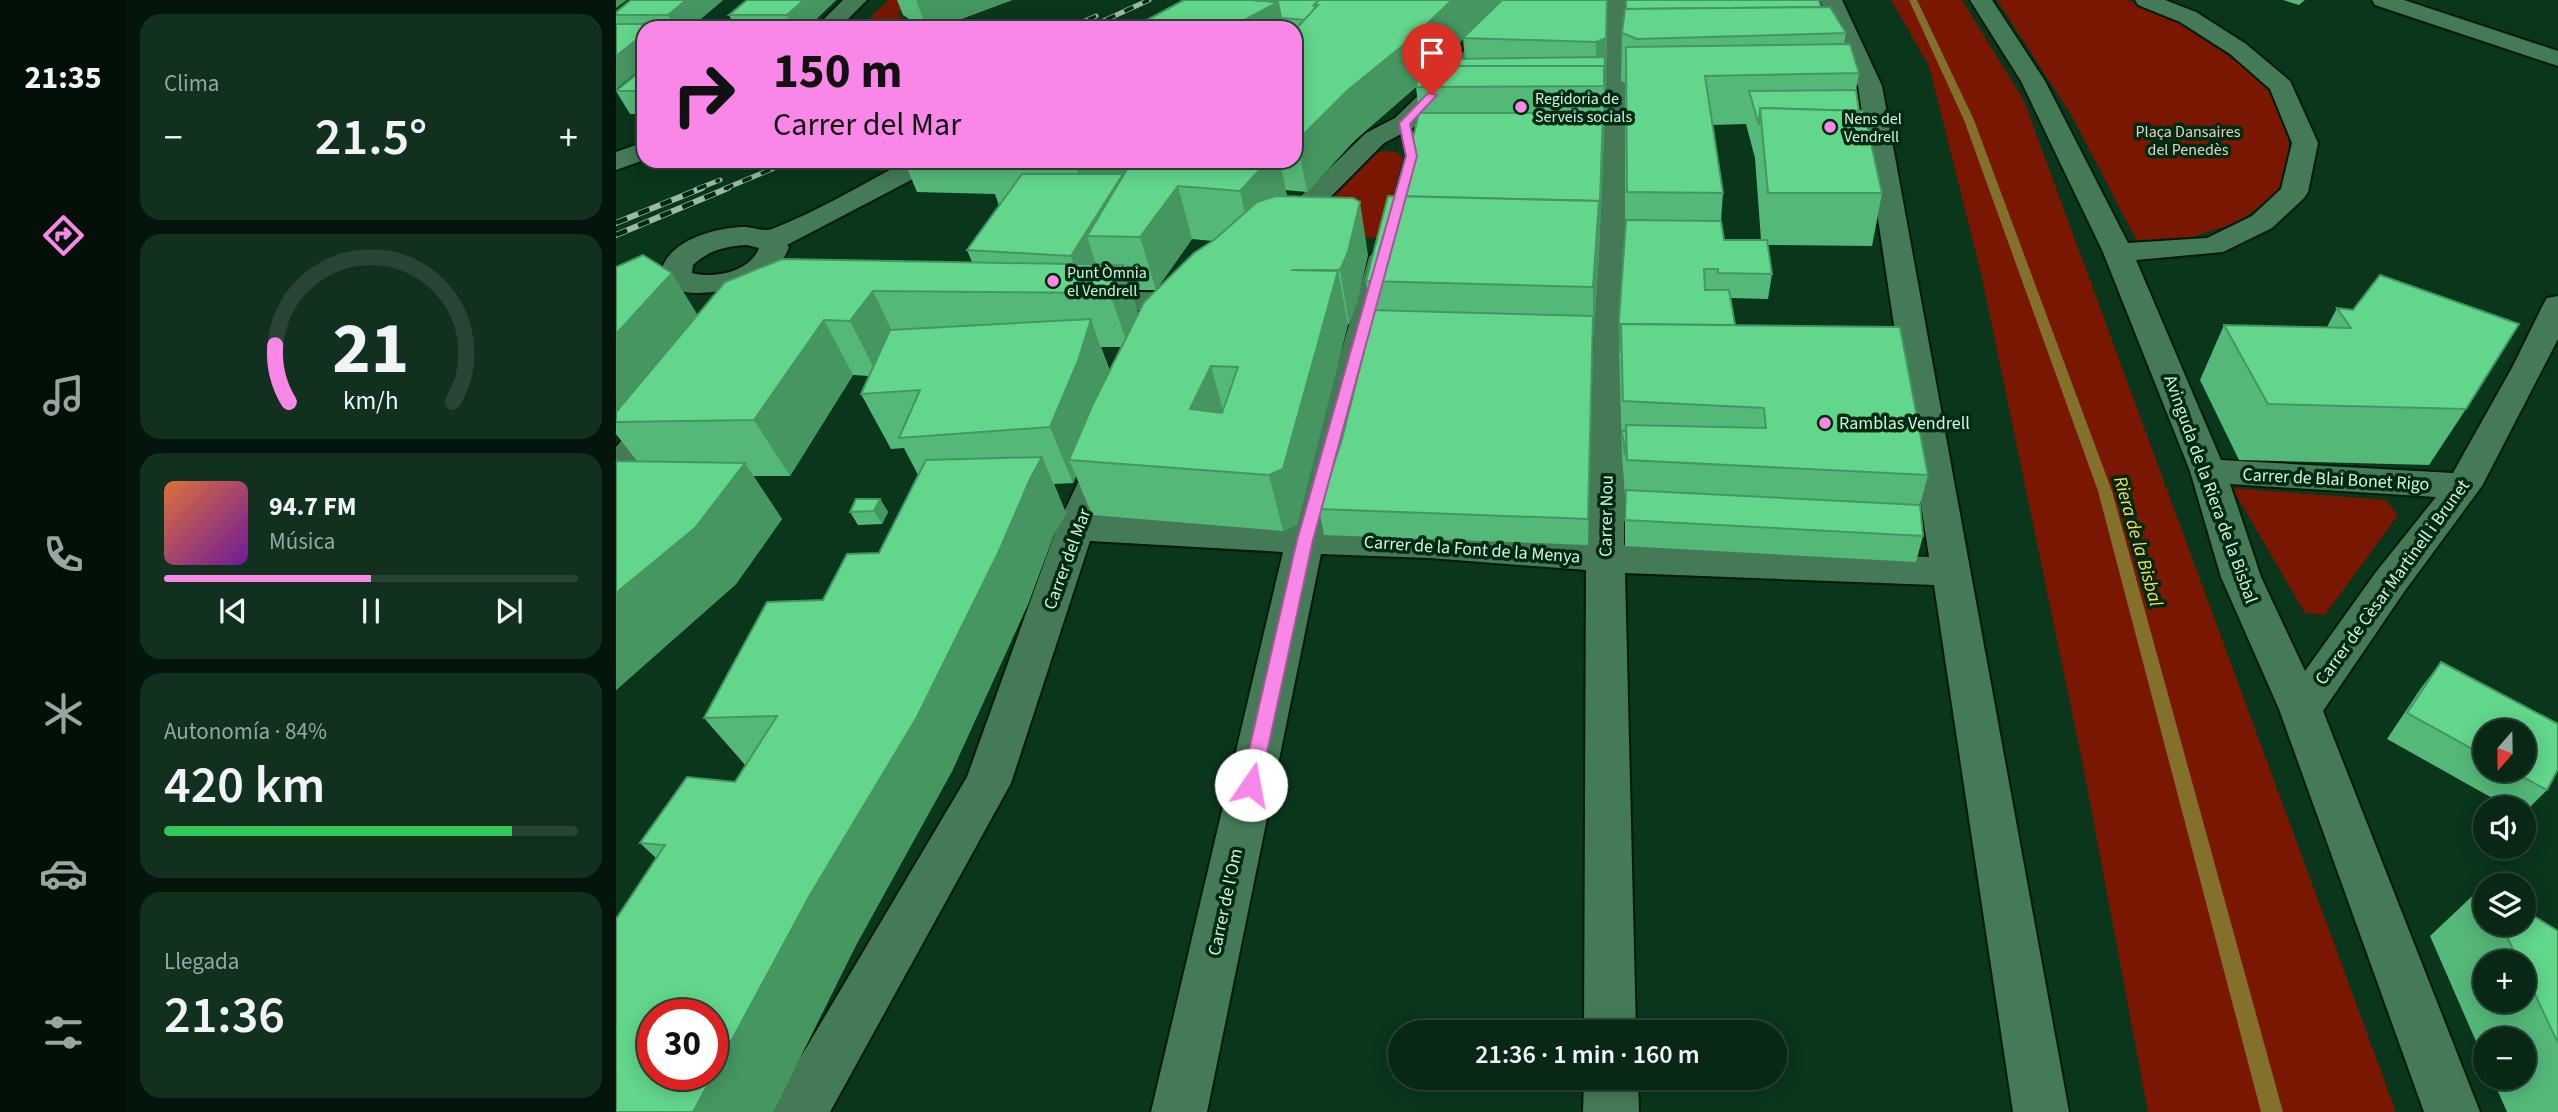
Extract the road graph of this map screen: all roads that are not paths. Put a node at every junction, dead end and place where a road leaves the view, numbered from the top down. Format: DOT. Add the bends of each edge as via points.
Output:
graph roads {
  1 [pos="856,0"];
  2 [pos="1528,0"];
  3 [pos="1617,0"];
  4 [pos="1831,0"];
  5 [pos="1981,0"];
  6 [pos="2146,0"];
  7 [pos="2383,0"];
  8 [pos="833,21"];
  9 [pos="2558,59"];
  10 [pos="1471,95"];
  11 [pos="1416,125"];
  12 [pos="637,150"];
  13 [pos="616,151"];
  14 [pos="637,153"];
  15 [pos="616,162"];
  16 [pos="915,168"];
  17 [pos="1383,234"];
  18 [pos="1317,236"];
  19 [pos="768,252"];
  20 [pos="2118,252"];
  21 [pos="689,283"];
  22 [pos="790,286"];
  23 [pos="653,299"];
  24 [pos="1051,299"];
  25 [pos="2558,305"];
  26 [pos="1160,337"];
  27 [pos="683,389"];
  28 [pos="1124,418"];
  29 [pos="616,470"];
  30 [pos="2208,471"];
  31 [pos="2465,486"];
  32 [pos="1076,527"];
  33 [pos="1305,540"];
  34 [pos="1605,558"];
  35 [pos="1952,572"];
  36 [pos="2301,709"];
  37 [pos="1610,1020"];
  38 [pos="1611,1090"];
  39 [pos="800,1112"];
  40 [pos="1179,1112"];
  41 [pos="1611,1112"];
  42 [pos="2041,1112"];
  43 [pos="2452,1112"];
  1 -- 8 [label="street"];
  2 -- 11 [label="street"];
  3 -- 34 [label="street, Carrer Nou"];
  4 -- 35 [label="street" via="1857,86"];
  5 -- 20 [label="street, Avinguda de la Riera de la Bisbal" via="2033,81"];
  6 -- 20 [label="street" via="2188,17 2238,49 2281,86 2305,143 2294,192 2262,222 2213,246"];
  7 -- 9 [label="street"];
  10 -- 11 [label="street"];
  11 -- 18 [label="street" via="1374,138 1266,243"];
  12 -- 13 [label="street"];
  14 -- 15 [label="street"];
  16 -- 19 [label="street"];
  17 -- 33 [label="street, Carrer de l'Om"];
  19 -- 21 [label="street" via="736,294"];
  19 -- 21 [label="street" via="754,237 699,248 677,267 677,277"];
  19 -- 22 [label="street" via="777,282"];
  20 -- 30 [label="street, Avinguda de la Riera de la Bisbal"];
  21 -- 23 [label="street"];
  24 -- 26 [label="street" via="1203,293"];
  25 -- 31 [label="street, Carrer de Cèsar Martinell i Brunet"];
  27 -- 29 [label="street"];
  28 -- 32 [label="street, Carrer del Mar"];
  30 -- 31 [label="street, Carrer de Blai Bonet Rigo"];
  30 -- 36 [label="street, Avinguda de la Riera de la Bisbal" via="2241,577"];
  31 -- 36 [label="street, Carrer de Cèsar Martinell i Brunet" via="2390,582"];
  32 -- 33 [label="street, Carrer de la Font de la Menya"];
  32 -- 39 [label="street, Carrer del Mar" via="988,783"];
  33 -- 34 [label="street, Carrer de la Font de la Menya"];
  33 -- 40 [label="street, Carrer de l'Om"];
  34 -- 35 [label="street, Carrer de la Font de la Menya"];
  34 -- 37 [label="street, Carrer Nou"];
  35 -- 42 [label="street"];
  36 -- 43 [label="street, Avinguda de la Riera de la Bisbal"];
  38 -- 41 [label="street"];
}
